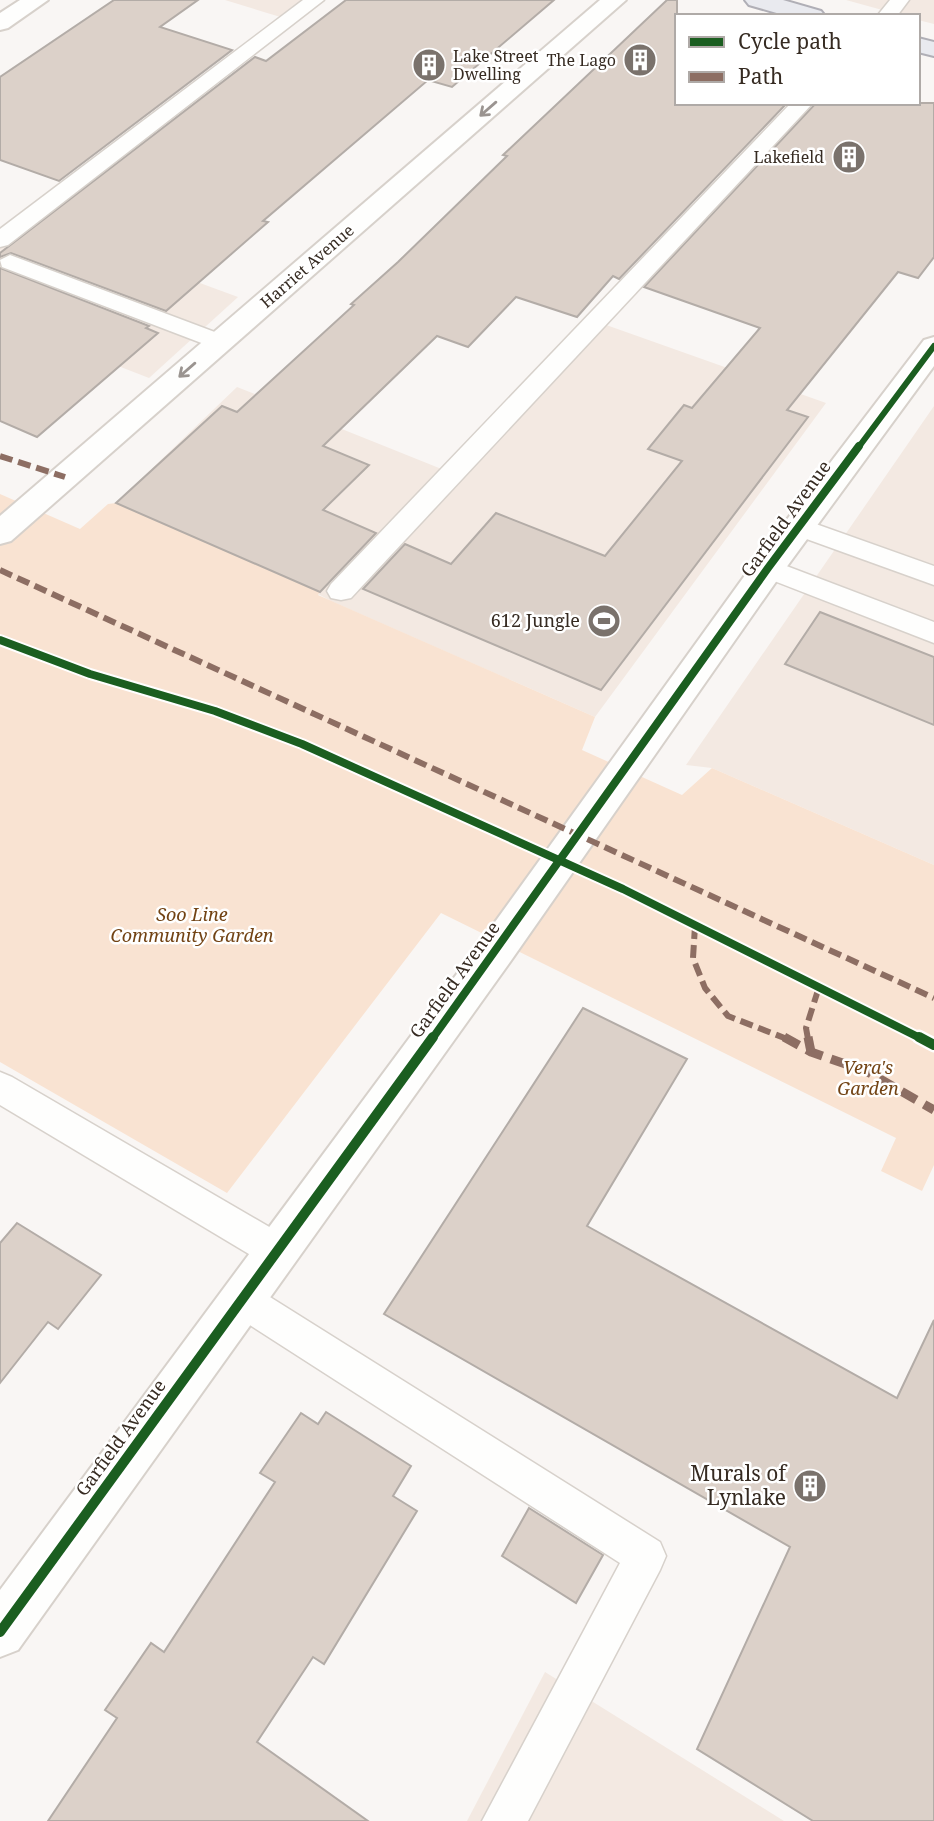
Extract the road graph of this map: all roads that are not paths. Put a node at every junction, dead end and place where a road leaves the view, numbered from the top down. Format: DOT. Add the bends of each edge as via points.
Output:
graph roads {
  1 [pos="36,0"];
  2 [pos="315,0"];
  3 [pos="614,0"];
  4 [pos="757,0"];
  5 [pos="900,0"];
  6 [pos="806,14"];
  7 [pos="888,14"];
  8 [pos="0,23"];
  9 [pos="801,105"];
  10 [pos="0,240"];
  11 [pos="10,262"];
  12 [pos="220,342"];
  13 [pos="934,346"];
  14 [pos="799,527"];
  15 [pos="0,533"];
  16 [pos="768,568"];
  17 [pos="932,571"];
  18 [pos="341,591"];
  19 [pos="934,633"];
  20 [pos="0,1087"];
  21 [pos="277,1251"];
  22 [pos="241,1299"];
  23 [pos="0,1632"];
  24 [pos="504,1821"];
  1 -- 8 [label="street"];
  2 -- 10 [label="lane"];
  3 -- 12 [label="street, Harriet Avenue, one-way"];
  4 -- 6 [label="main road"];
  5 -- 7 [label="lane"];
  9 -- 18 [label="lane"];
  11 -- 12 [label="lane"];
  12 -- 15 [label="street, Harriet Avenue, one-way"];
  13 -- 14 [label="street, Garfield Avenue"];
  14 -- 16 [label="street, Garfield Avenue"];
  14 -- 17 [label="lane"];
  16 -- 19 [label="lane"];
  16 -- 21 [label="street, Garfield Avenue"];
  20 -- 21 [label="lane"];
  21 -- 22 [label="street, Garfield Avenue"];
  22 -- 23 [label="street, Garfield Avenue"];
  22 -- 24 [label="lane" via="646,1556"];
}
